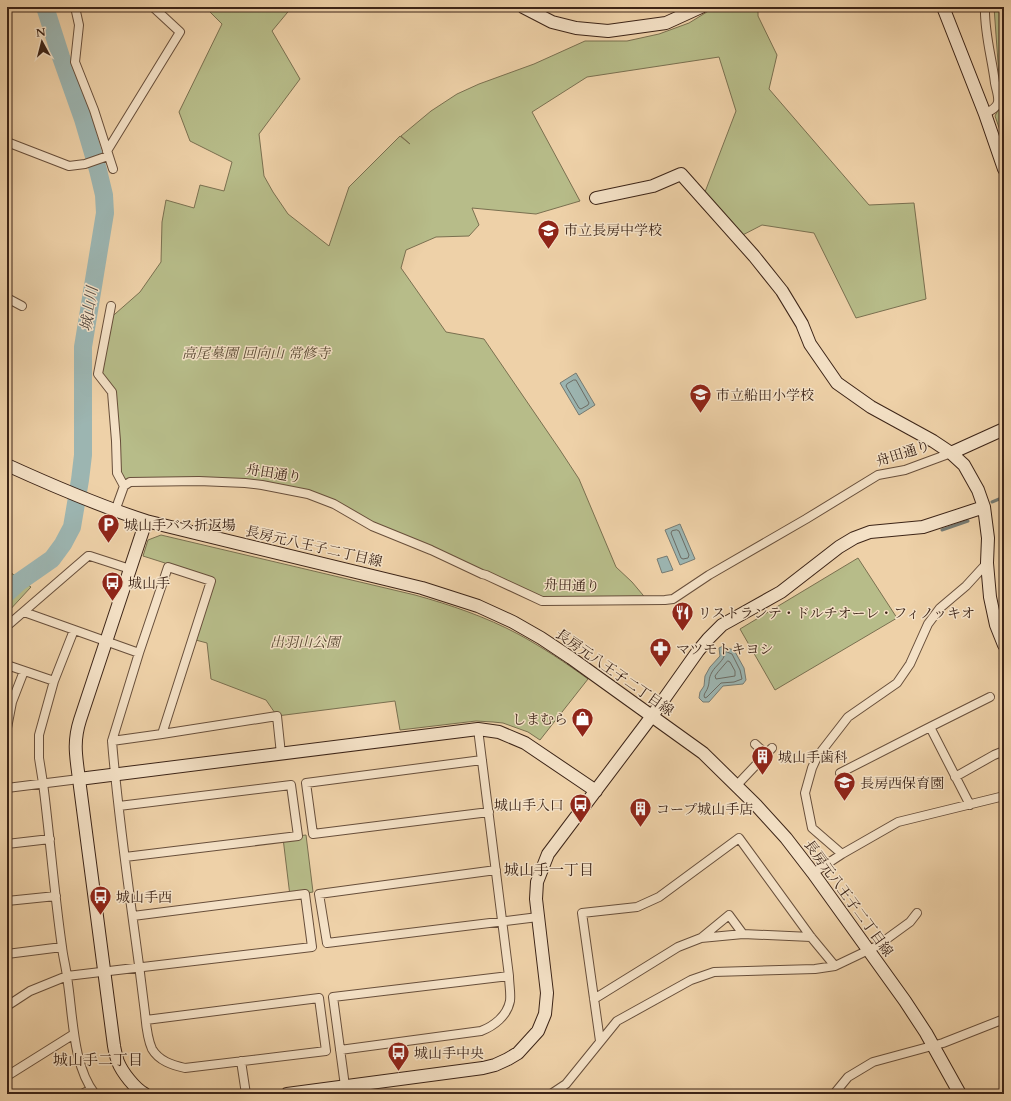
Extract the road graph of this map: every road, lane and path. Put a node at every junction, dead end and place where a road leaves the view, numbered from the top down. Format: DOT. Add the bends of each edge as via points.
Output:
graph roads {
  1 [pos="75,7"];
  2 [pos="153,7"];
  3 [pos="523,7"];
  4 [pos="701,7"];
  5 [pos="943,7"];
  6 [pos="985,7"];
  7 [pos="985,114"];
  8 [pos="7,142"];
  9 [pos="107,155"];
  10 [pos="1004,169"];
  11 [pos="113,170"];
  12 [pos="596,198"];
  13 [pos="7,298"];
  14 [pos="22,306"];
  15 [pos="111,306"];
  16 [pos="1004,430"];
  17 [pos="951,453"];
  18 [pos="7,465"];
  19 [pos="124,486"];
  20 [pos="984,507"];
  21 [pos="115,511"];
  22 [pos="146,521"];
  23 [pos="988,563"];
  24 [pos="130,569"];
  25 [pos="24,612"];
  26 [pos="7,626"];
  27 [pos="74,630"];
  28 [pos="106,641"];
  29 [pos="1004,645"];
  30 [pos="139,653"];
  31 [pos="7,665"];
  32 [pos="24,671"];
  33 [pos="54,681"];
  34 [pos="990,697"];
  35 [pos="652,716"];
  36 [pos="930,727"];
  37 [pos="7,728"];
  38 [pos="478,729"];
  39 [pos="162,734"];
  40 [pos="112,741"];
  41 [pos="756,744"];
  42 [pos="1004,751"];
  43 [pos="281,754"];
  44 [pos="482,760"];
  45 [pos="840,773"];
  46 [pos="115,774"];
  47 [pos="955,776"];
  48 [pos="79,779"];
  49 [pos="43,783"];
  50 [pos="737,785"];
  51 [pos="7,788"];
  52 [pos="596,791"];
  53 [pos="1004,796"];
  54 [pos="970,804"];
  55 [pos="119,806"];
  56 [pos="488,812"];
  57 [pos="50,839"];
  58 [pos="7,844"];
  59 [pos="842,854"];
  60 [pos="125,857"];
  61 [pos="496,870"];
  62 [pos="813,873"];
  63 [pos="56,896"];
  64 [pos="7,901"];
  65 [pos="917,913"];
  66 [pos="132,916"];
  67 [pos="538,917"];
  68 [pos="502,922"];
  69 [pos="743,934"];
  70 [pos="811,937"];
  71 [pos="701,938"];
  72 [pos="62,948"];
  73 [pos="869,950"];
  74 [pos="7,954"];
  75 [pos="834,966"];
  76 [pos="139,968"];
  77 [pos="104,972"];
  78 [pos="67,976"];
  79 [pos="508,976"];
  80 [pos="594,998"];
  81 [pos="7,1006"];
  82 [pos="1004,1019"];
  83 [pos="146,1020"];
  84 [pos="74,1034"];
  85 [pos="600,1041"];
  86 [pos="933,1045"];
  87 [pos="340,1050"];
  88 [pos="241,1061"];
  89 [pos="7,1076"];
  90 [pos="345,1090"];
  91 [pos="93,1091"];
  92 [pos="82,1094"];
  93 [pos="145,1094"];
  94 [pos="246,1094"];
  95 [pos="287,1094"];
  96 [pos="550,1094"];
  97 [pos="834,1094"];
  98 [pos="960,1094"];
  1 -- 9 [label="street" via="79,24 74,62 94,110"];
  2 -- 9 [label="street" via="180,32"];
  3 -- 4 [label="street" via="552,22 576,28 608,31 666,23"];
  5 -- 7 [label="street"];
  6 -- 7 [label="street" via="984,18 998,102"];
  7 -- 10 [label="street"];
  8 -- 9 [label="street" via="69,166 85,164"];
  9 -- 11 [label="street"];
  12 -- 17 [label="street" via="653,186 681,174 782,291 802,324 810,344 837,383 871,407"];
  13 -- 14 [label="street"];
  15 -- 19 [label="street" via="98,374 112,392 117,472"];
  16 -- 17 [label="street, 舟田通り"];
  17 -- 19 [label="street, 舟田通り" via="905,470 878,475 673,599 665,600 542,601 486,574 372,526 334,504 308,494 262,484 199,481 130,482"];
  17 -- 20 [label="street" via="964,465"];
  18 -- 21 [label="street, 長房元八王子二丁目線" via="65,492"];
  19 -- 21 [label="street"];
  20 -- 23 [label="street"];
  20 -- 35 [label="street" via="924,527 870,532 854,538 781,592 722,625 698,651"];
  21 -- 22 [label="street, 長房元八王子二丁目線"];
  22 -- 24 [label="street"];
  22 -- 35 [label="street, 長房元八王子二丁目線" via="422,588 478,606 541,638"];
  23 -- 29 [label="street" via="990,596"];
  23 -- 59 [label="street" via="940,608 928,624 910,664 897,683 848,717 817,757 805,793 812,828"];
  24 -- 25 [label="street" via="88,556"];
  24 -- 28 [label="street"];
  25 -- 26 [label="street"];
  25 -- 27 [label="street"];
  27 -- 28 [label="street"];
  27 -- 33 [label="street"];
  28 -- 30 [label="street"];
  28 -- 48 [label="street" via="75,740"];
  30 -- 39 [label="street" via="168,567 211,581"];
  30 -- 40 [label="street"];
  31 -- 32 [label="street"];
  32 -- 33 [label="street"];
  32 -- 37 [label="street" via="12,702"];
  33 -- 49 [label="street" via="39,736"];
  34 -- 36 [label="street"];
  35 -- 50 [label="street, 長房元八王子二丁目線" via="703,753"];
  35 -- 52 [label="street"];
  36 -- 45 [label="street"];
  36 -- 47 [label="street"];
  38 -- 43 [label="street"];
  38 -- 44 [label="street"];
  38 -- 52 [label="street" via="499,732 525,743"];
  39 -- 40 [label="street"];
  39 -- 43 [label="street" via="277,716"];
  40 -- 46 [label="street"];
  41 -- 50 [label="street" via="769,751"];
  42 -- 47 [label="street"];
  43 -- 46 [label="street"];
  44 -- 56 [label="street"];
  44 -- 56 [label="street" via="306,782 313,834"];
  46 -- 48 [label="street"];
  46 -- 55 [label="street"];
  47 -- 54 [label="street"];
  48 -- 49 [label="street"];
  48 -- 77 [label="street"];
  49 -- 51 [label="street"];
  49 -- 57 [label="street"];
  50 -- 62 [label="street, 長房元八王子二丁目線" via="786,838"];
  52 -- 67 [label="street" via="548,854 537,882"];
  53 -- 54 [label="street"];
  54 -- 59 [label="street" via="898,822"];
  55 -- 60 [label="street"];
  55 -- 60 [label="street" via="291,785 298,836"];
  56 -- 61 [label="street"];
  57 -- 58 [label="street"];
  57 -- 63 [label="street"];
  59 -- 62 [label="street"];
  60 -- 66 [label="street"];
  61 -- 68 [label="street"];
  61 -- 68 [label="street" via="319,894 327,943"];
  62 -- 73 [label="street, 長房元八王子二丁目線"];
  63 -- 64 [label="street"];
  63 -- 72 [label="street"];
  65 -- 73 [label="street" via="910,922"];
  66 -- 76 [label="street"];
  66 -- 76 [label="street" via="305,894 312,947"];
  67 -- 68 [label="street"];
  67 -- 90 [label="street" via="547,993 545,1014 538,1031 518,1053 483,1068"];
  68 -- 79 [label="street"];
  69 -- 70 [label="street"];
  69 -- 71 [label="street"];
  69 -- 71 [label="street" via="729,915"];
  70 -- 75 [label="street"];
  70 -- 80 [label="street" via="738,838 649,902 637,907 582,913"];
  71 -- 80 [label="street" via="678,947"];
  72 -- 74 [label="street"];
  72 -- 78 [label="street"];
  73 -- 75 [label="street"];
  73 -- 86 [label="street, 長房元八王子二丁目線"];
  75 -- 85 [label="street" via="714,972 691,980 616,1021"];
  76 -- 77 [label="street"];
  76 -- 83 [label="street"];
  77 -- 78 [label="street"];
  77 -- 93 [label="street" via="118,1062 134,1086"];
  78 -- 81 [label="street" via="30,991"];
  78 -- 84 [label="street"];
  79 -- 87 [label="street" via="510,1003 491,1028"];
  79 -- 87 [label="street" via="333,997"];
  80 -- 85 [label="street"];
  82 -- 86 [label="street"];
  83 -- 88 [label="street" via="152,1049 161,1060 173,1066 185,1068"];
  83 -- 88 [label="street" via="319,998 326,1051"];
  84 -- 89 [label="street"];
  84 -- 91 [label="street" via="83,1070"];
  85 -- 96 [label="street" via="566,1084"];
  86 -- 97 [label="street" via="873,1062 848,1077"];
  86 -- 98 [label="street, 長房元八王子二丁目線"];
  87 -- 90 [label="street"];
  88 -- 94 [label="street"];
  90 -- 95 [label="street"];
  91 -- 92 [label="street"];
}
